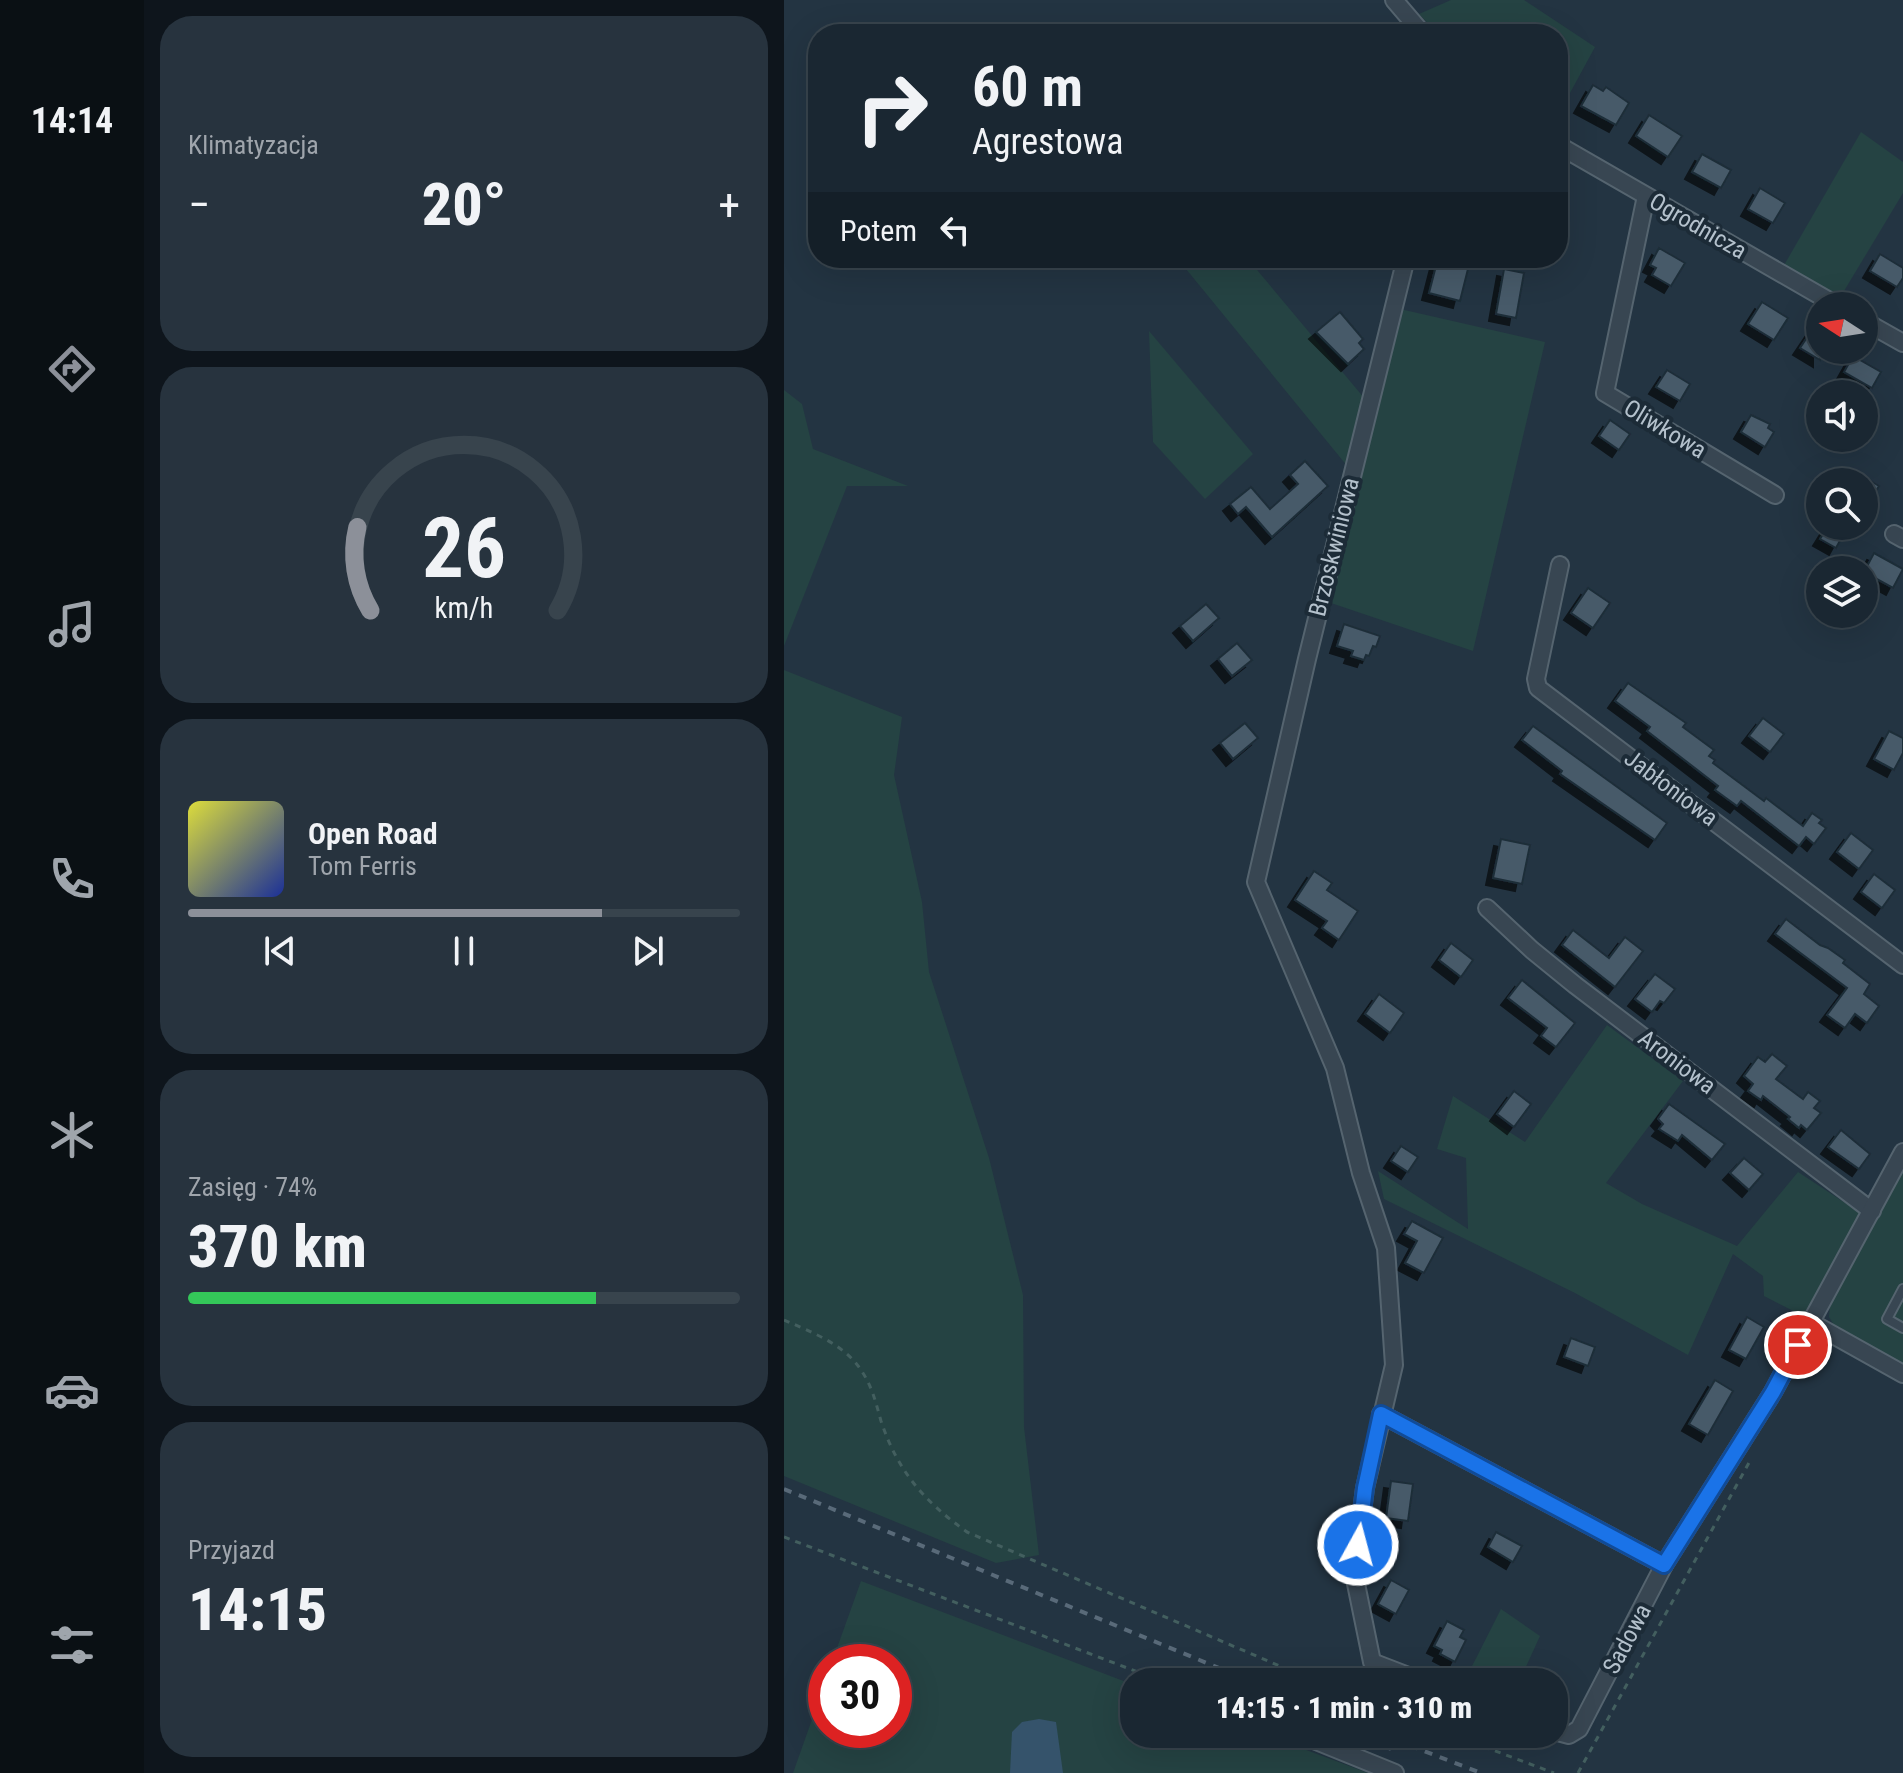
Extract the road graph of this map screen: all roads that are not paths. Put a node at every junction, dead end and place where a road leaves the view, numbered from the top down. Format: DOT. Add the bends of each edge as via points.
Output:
graph roads {
  1 [pos="1394,0"];
  2 [pos="1414,24"];
  3 [pos="1568,151"];
  4 [pos="1646,196"];
  5 [pos="1404,268"];
  6 [pos="1814,292"];
  7 [pos="1878,329"];
  8 [pos="1903,343"];
  9 [pos="1775,495"];
  10 [pos="1560,565"];
  11 [pos="1487,908"];
  12 [pos="1903,965"];
  13 [pos="1903,1152"];
  14 [pos="1872,1211"];
  15 [pos="1903,1289"];
  16 [pos="1810,1322"];
  17 [pos="1903,1328"];
  18 [pos="1903,1374"];
  19 [pos="1381,1414"];
  20 [pos="1664,1565"];
  21 [pos="1388,1668"];
  22 [pos="1568,1735"];
  23 [pos="1333,1748"];
  24 [pos="1395,1773"];
  1 -- 2 [label="street"];
  3 -- 4 [label="street, Ogrodnicza"];
  4 -- 6 [label="street, Ogrodnicza"];
  4 -- 9 [label="street, Oliwkowa" via="1605,393"];
  5 -- 19 [label="street, Brzoskwiniowa" via="1256,882 1335,1068 1386,1248 1394,1365"];
  7 -- 8 [label="street"];
  10 -- 12 [label="street, Jabłoniowa" via="1538,688"];
  11 -- 14 [label="street, Aroniowa" via="1575,985"];
  13 -- 14 [label="street, Sadowa"];
  14 -- 16 [label="street, Sadowa"];
  15 -- 17 [label="lane" via="1887,1319"];
  16 -- 18 [label="street"];
  16 -- 20 [label="street, Sadowa" via="1773,1392"];
  19 -- 20 [label="street"];
  19 -- 21 [label="street, Brzoskwiniowa" via="1354,1574 1372,1662"];
  20 -- 22 [label="street, Sadowa" via="1579,1729"];
  23 -- 24 [label="street"];
}
